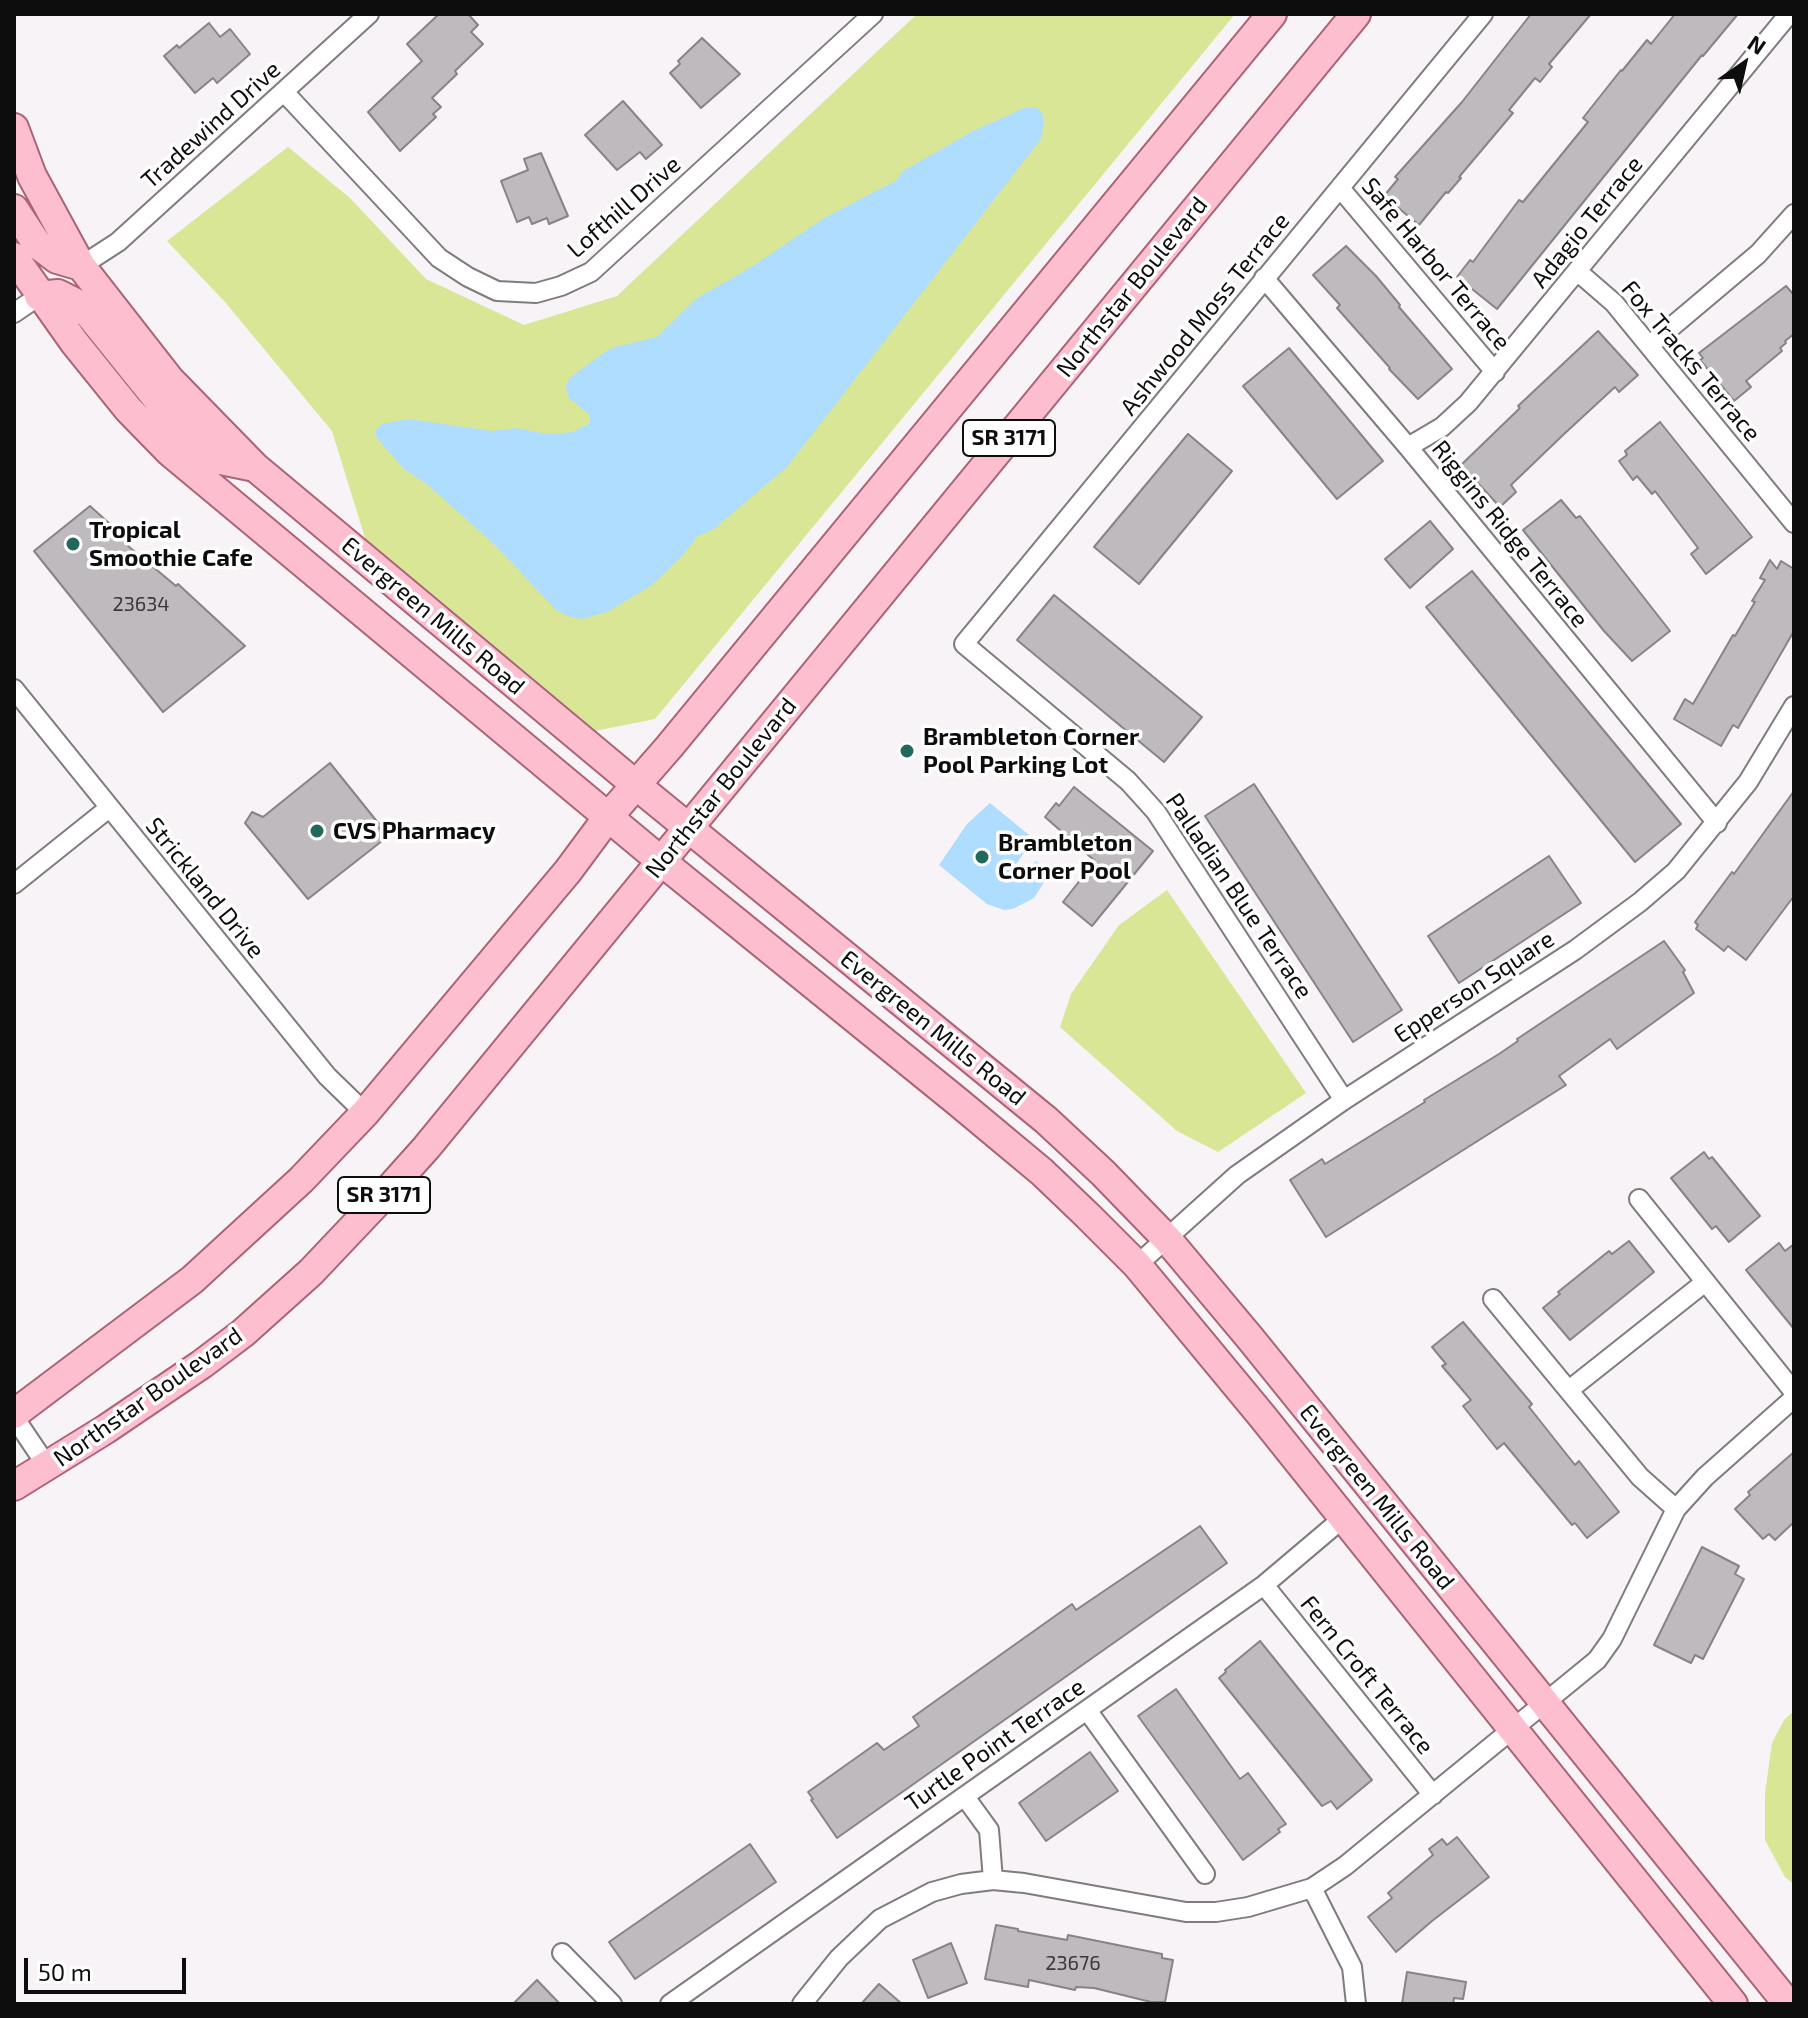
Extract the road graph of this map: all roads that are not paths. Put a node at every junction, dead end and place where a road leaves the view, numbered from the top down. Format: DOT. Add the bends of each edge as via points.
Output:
graph roads {
  1 [pos="369,14"];
  2 [pos="873,14"];
  3 [pos="1272,14"];
  4 [pos="1356,14"];
  5 [pos="1483,14"];
  6 [pos="1787,26"];
  7 [pos="284,92"];
  8 [pos="14,128"];
  9 [pos="1340,188"];
  10 [pos="14,209"];
  11 [pos="1794,214"];
  12 [pos="14,257"];
  13 [pos="81,266"];
  14 [pos="1577,271"];
  15 [pos="1264,278"];
  16 [pos="39,296"];
  17 [pos="14,313"];
  18 [pos="1650,345"];
  19 [pos="1495,372"];
  20 [pos="1408,447"];
  21 [pos="255,467"];
  22 [pos="1794,523"];
  23 [pos="964,644"];
  24 [pos="14,689"];
  25 [pos="1794,706"];
  26 [pos="636,785"];
  27 [pos="109,808"];
  28 [pos="608,817"];
  29 [pos="1717,823"];
  30 [pos="687,827"];
  31 [pos="661,861"];
  32 [pos="14,884"];
  33 [pos="1344,1100"];
  34 [pos="365,1113"];
  35 [pos="1639,1199"];
  36 [pos="1167,1239"];
  37 [pos="1137,1265"];
  38 [pos="1704,1283"];
  39 [pos="1493,1299"];
  40 [pos="1569,1390"];
  41 [pos="1794,1395"];
  42 [pos="14,1416"];
  43 [pos="47,1466"];
  44 [pos="14,1486"];
  45 [pos="1676,1509"];
  46 [pos="1342,1519"];
  47 [pos="1264,1585"];
  48 [pos="1544,1704"];
  49 [pos="1087,1710"];
  50 [pos="1512,1729"];
  51 [pos="1433,1795"];
  52 [pos="965,1797"];
  53 [pos="1205,1874"];
  54 [pos="993,1880"];
  55 [pos="1312,1888"];
  56 [pos="562,1953"];
  57 [pos="612,2004"];
  58 [pos="670,2004"];
  59 [pos="802,2004"];
  60 [pos="1356,2004"];
  61 [pos="1733,2004"];
  62 [pos="1788,2004"];
  1 -- 7 [label="street, Tradewind Drive"];
  2 -- 7 [label="street, Lofthill Drive" via="591,272 536,293 497,291 439,258"];
  3 -- 26 [label="main road, SR 3171"];
  4 -- 30 [label="main road, Northstar Boulevard / SR 3171"];
  5 -- 9 [label="street, Ashwood Moss Terrace"];
  6 -- 14 [label="street, Adagio Terrace"];
  7 -- 13 [label="street, Tradewind Drive" via="118,242"];
  8 -- 13 [label="main road, Evergreen Mills Road" via="32,176"];
  9 -- 15 [label="street, Ashwood Moss Terrace"];
  9 -- 19 [label="street, Safe Harbor Terrace"];
  10 -- 13 [label="main road" via="37,244 57,259"];
  11 -- 18 [label="street" via="1758,254"];
  12 -- 16 [label="main road, Evergreen Mills Road"];
  13 -- 21 [label="main road, Evergreen Mills Road" via="170,380"];
  14 -- 18 [label="street, Fox Tracks Terrace"];
  14 -- 19 [label="street, Adagio Terrace"];
  15 -- 20 [label="street, Riggins Ridge Terrace"];
  15 -- 23 [label="street, Ashwood Moss Terrace"];
  16 -- 17 [label="street"];
  16 -- 21 [label="main road" via="58,294 89,314 163,406 216,459"];
  16 -- 28 [label="main road, Evergreen Mills Road" via="128,409 170,452"];
  18 -- 22 [label="street, Fox Tracks Terrace"];
  19 -- 20 [label="street, Adagio Terrace" via="1442,427"];
  20 -- 29 [label="street, Riggins Ridge Terrace"];
  21 -- 26 [label="main road, Evergreen Mills Road"];
  23 -- 33 [label="street, Palladian Blue Terrace" via="1128,781 1156,812"];
  24 -- 27 [label="street, Strickland Drive"];
  25 -- 29 [label="street, Epperson Square"];
  26 -- 28 [label="main road, SR 3171"];
  26 -- 30 [label="main road, Evergreen Mills Road"];
  27 -- 32 [label="street"];
  27 -- 34 [label="street, Strickland Drive" via="327,1076"];
  28 -- 31 [label="main road, Evergreen Mills Road"];
  28 -- 34 [label="main road, SR 3171"];
  29 -- 33 [label="street, Epperson Square" via="1676,871 1640,902"];
  30 -- 31 [label="main road, Northstar Boulevard / SR 3171"];
  30 -- 36 [label="main road, Evergreen Mills Road" via="1046,1120"];
  31 -- 37 [label="main road, Evergreen Mills Road" via="1042,1172"];
  31 -- 43 [label="main road, Northstar Boulevard / SR 3171" via="426,1148 311,1272 202,1364"];
  33 -- 36 [label="street, Epperson Square" via="1237,1175"];
  34 -- 42 [label="main road, SR 3171" via="192,1280"];
  35 -- 38 [label="street"];
  36 -- 37 [label="street, Epperson Square"];
  36 -- 48 [label="main road, Evergreen Mills Road"];
  37 -- 46 [label="main road, Evergreen Mills Road"];
  38 -- 40 [label="street"];
  38 -- 41 [label="street"];
  39 -- 40 [label="street"];
  40 -- 45 [label="street" via="1640,1477"];
  41 -- 45 [label="street"];
  42 -- 43 [label="street"];
  43 -- 44 [label="main road, Northstar Boulevard / SR 3171"];
  45 -- 48 [label="street" via="1597,1660"];
  46 -- 47 [label="street, Turtle Point Terrace"];
  46 -- 50 [label="main road, Evergreen Mills Road"];
  47 -- 49 [label="street, Turtle Point Terrace"];
  47 -- 51 [label="street, Fern Croft Terrace"];
  48 -- 50 [label="street"];
  48 -- 62 [label="main road, Evergreen Mills Road"];
  49 -- 52 [label="street, Turtle Point Terrace"];
  49 -- 53 [label="street"];
  50 -- 51 [label="street"];
  50 -- 61 [label="main road, Evergreen Mills Road"];
  51 -- 55 [label="street"];
  52 -- 54 [label="street" via="989,1830"];
  52 -- 58 [label="street, Turtle Point Terrace"];
  54 -- 55 [label="street" via="1186,1912 1248,1907"];
  54 -- 59 [label="street" via="932,1892 880,1919"];
  55 -- 60 [label="street" via="1352,1967"];
  56 -- 57 [label="street"];
}
